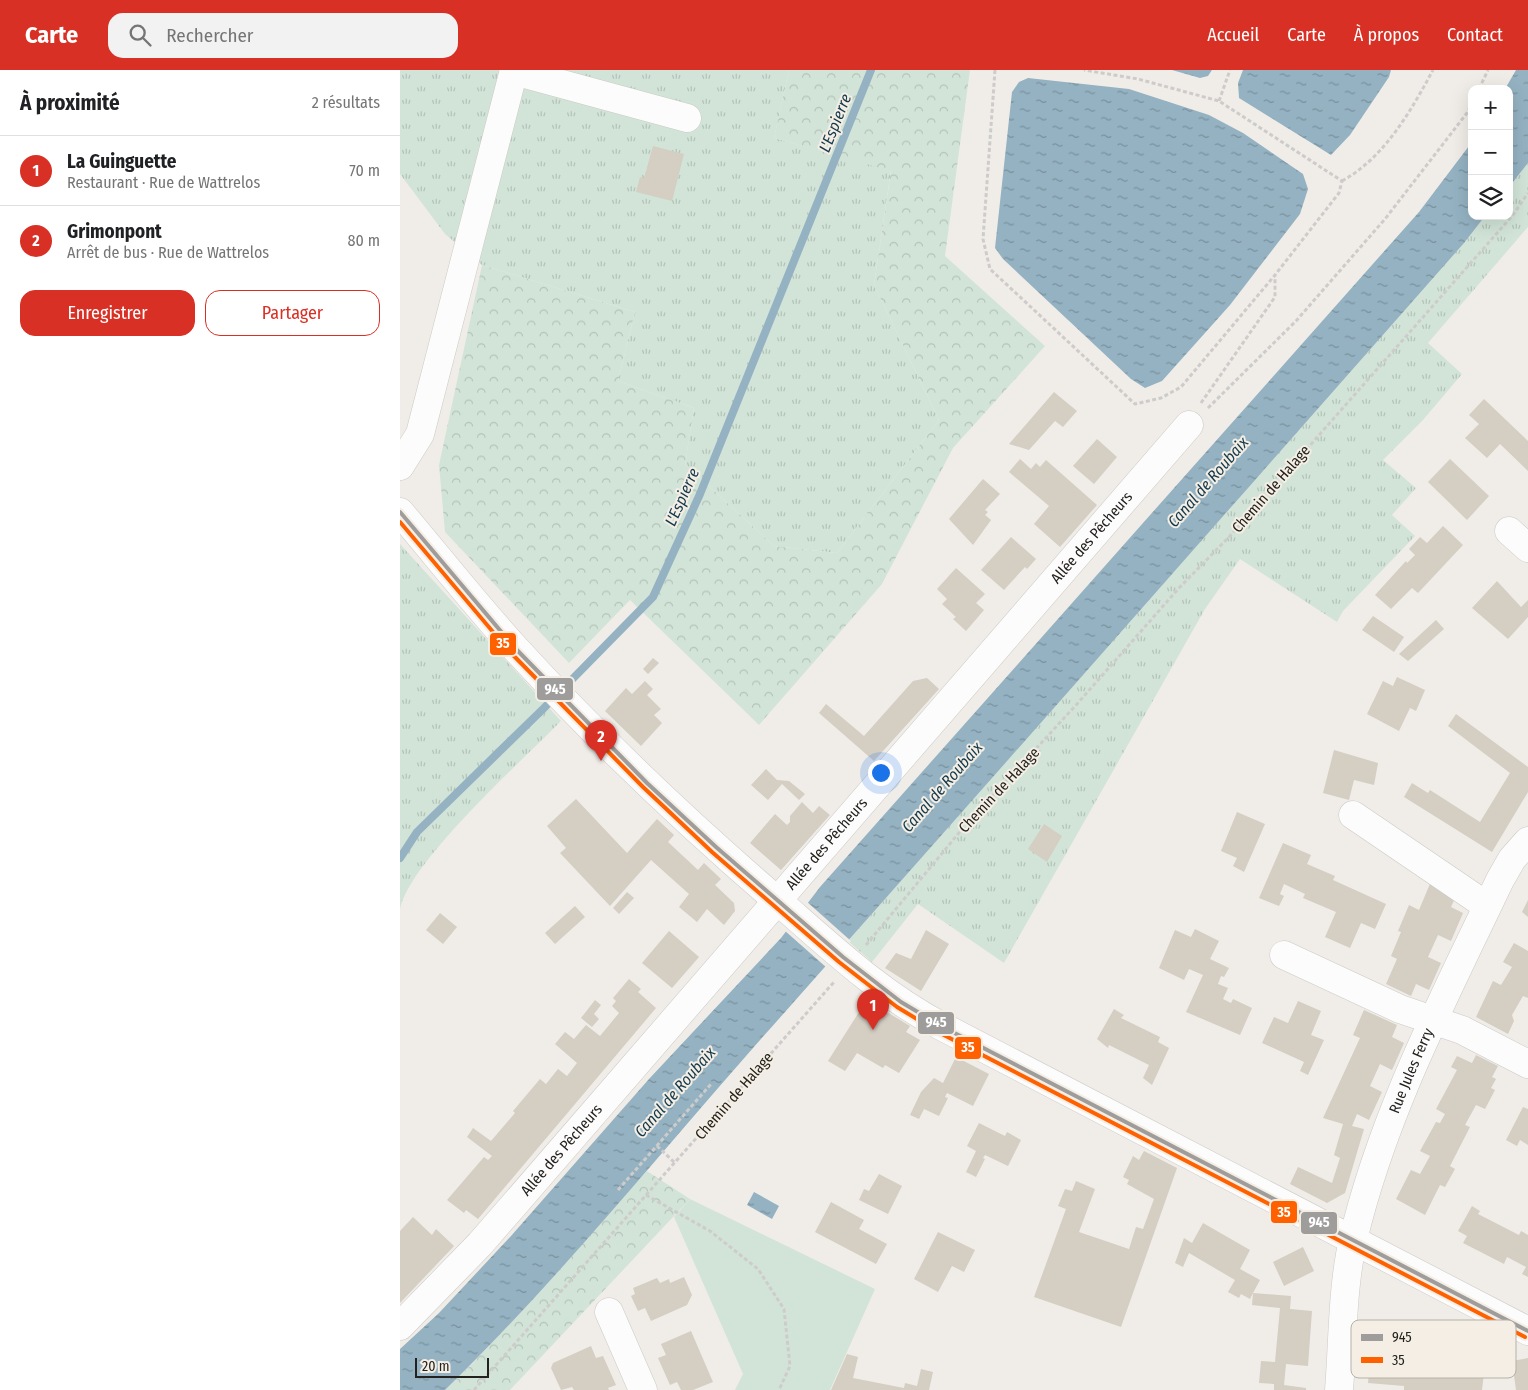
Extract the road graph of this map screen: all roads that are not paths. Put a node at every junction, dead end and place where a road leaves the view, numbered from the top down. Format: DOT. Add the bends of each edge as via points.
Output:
graph roads {
  1 [pos="514,70"];
  2 [pos="687,118"];
  3 [pos="1189,425"];
  4 [pos="400,466"];
  5 [pos="404,517"];
  6 [pos="1353,816"];
  7 [pos="1528,841"];
  8 [pos="781,904"];
  9 [pos="1487,906"];
  10 [pos="1284,955"];
  11 [pos="1434,1021"];
  12 [pos="1528,1064"];
  13 [pos="1353,1241"];
  14 [pos="609,1312"];
  15 [pos="1507,1320"];
  16 [pos="1516,1325"];
  17 [pos="400,1326"];
  18 [pos="1528,1331"];
  19 [pos="643,1390"];
  20 [pos="1339,1390"];
  1 -- 2 [label="street"];
  1 -- 4 [label="street" via="420,434"];
  3 -- 8 [label="street, Allée des Pêcheurs"];
  5 -- 8 [label="street" via="542,677"];
  6 -- 9 [label="street"];
  7 -- 9 [label="street, Rue Jules Ferry" via="1512,859"];
  8 -- 13 [label="street" via="890,996 918,1013"];
  8 -- 17 [label="street, Allée des Pêcheurs" via="495,1227"];
  9 -- 11 [label="street, Rue Jules Ferry"];
  10 -- 11 [label="street" via="1400,1009"];
  11 -- 12 [label="street" via="1462,1030"];
  11 -- 13 [label="street, Rue Jules Ferry" via="1384,1135"];
  13 -- 15 [label="street"];
  13 -- 20 [label="street, Rue Jules Ferry"];
  14 -- 19 [label="street"];
  16 -- 18 [label="street"];
}
